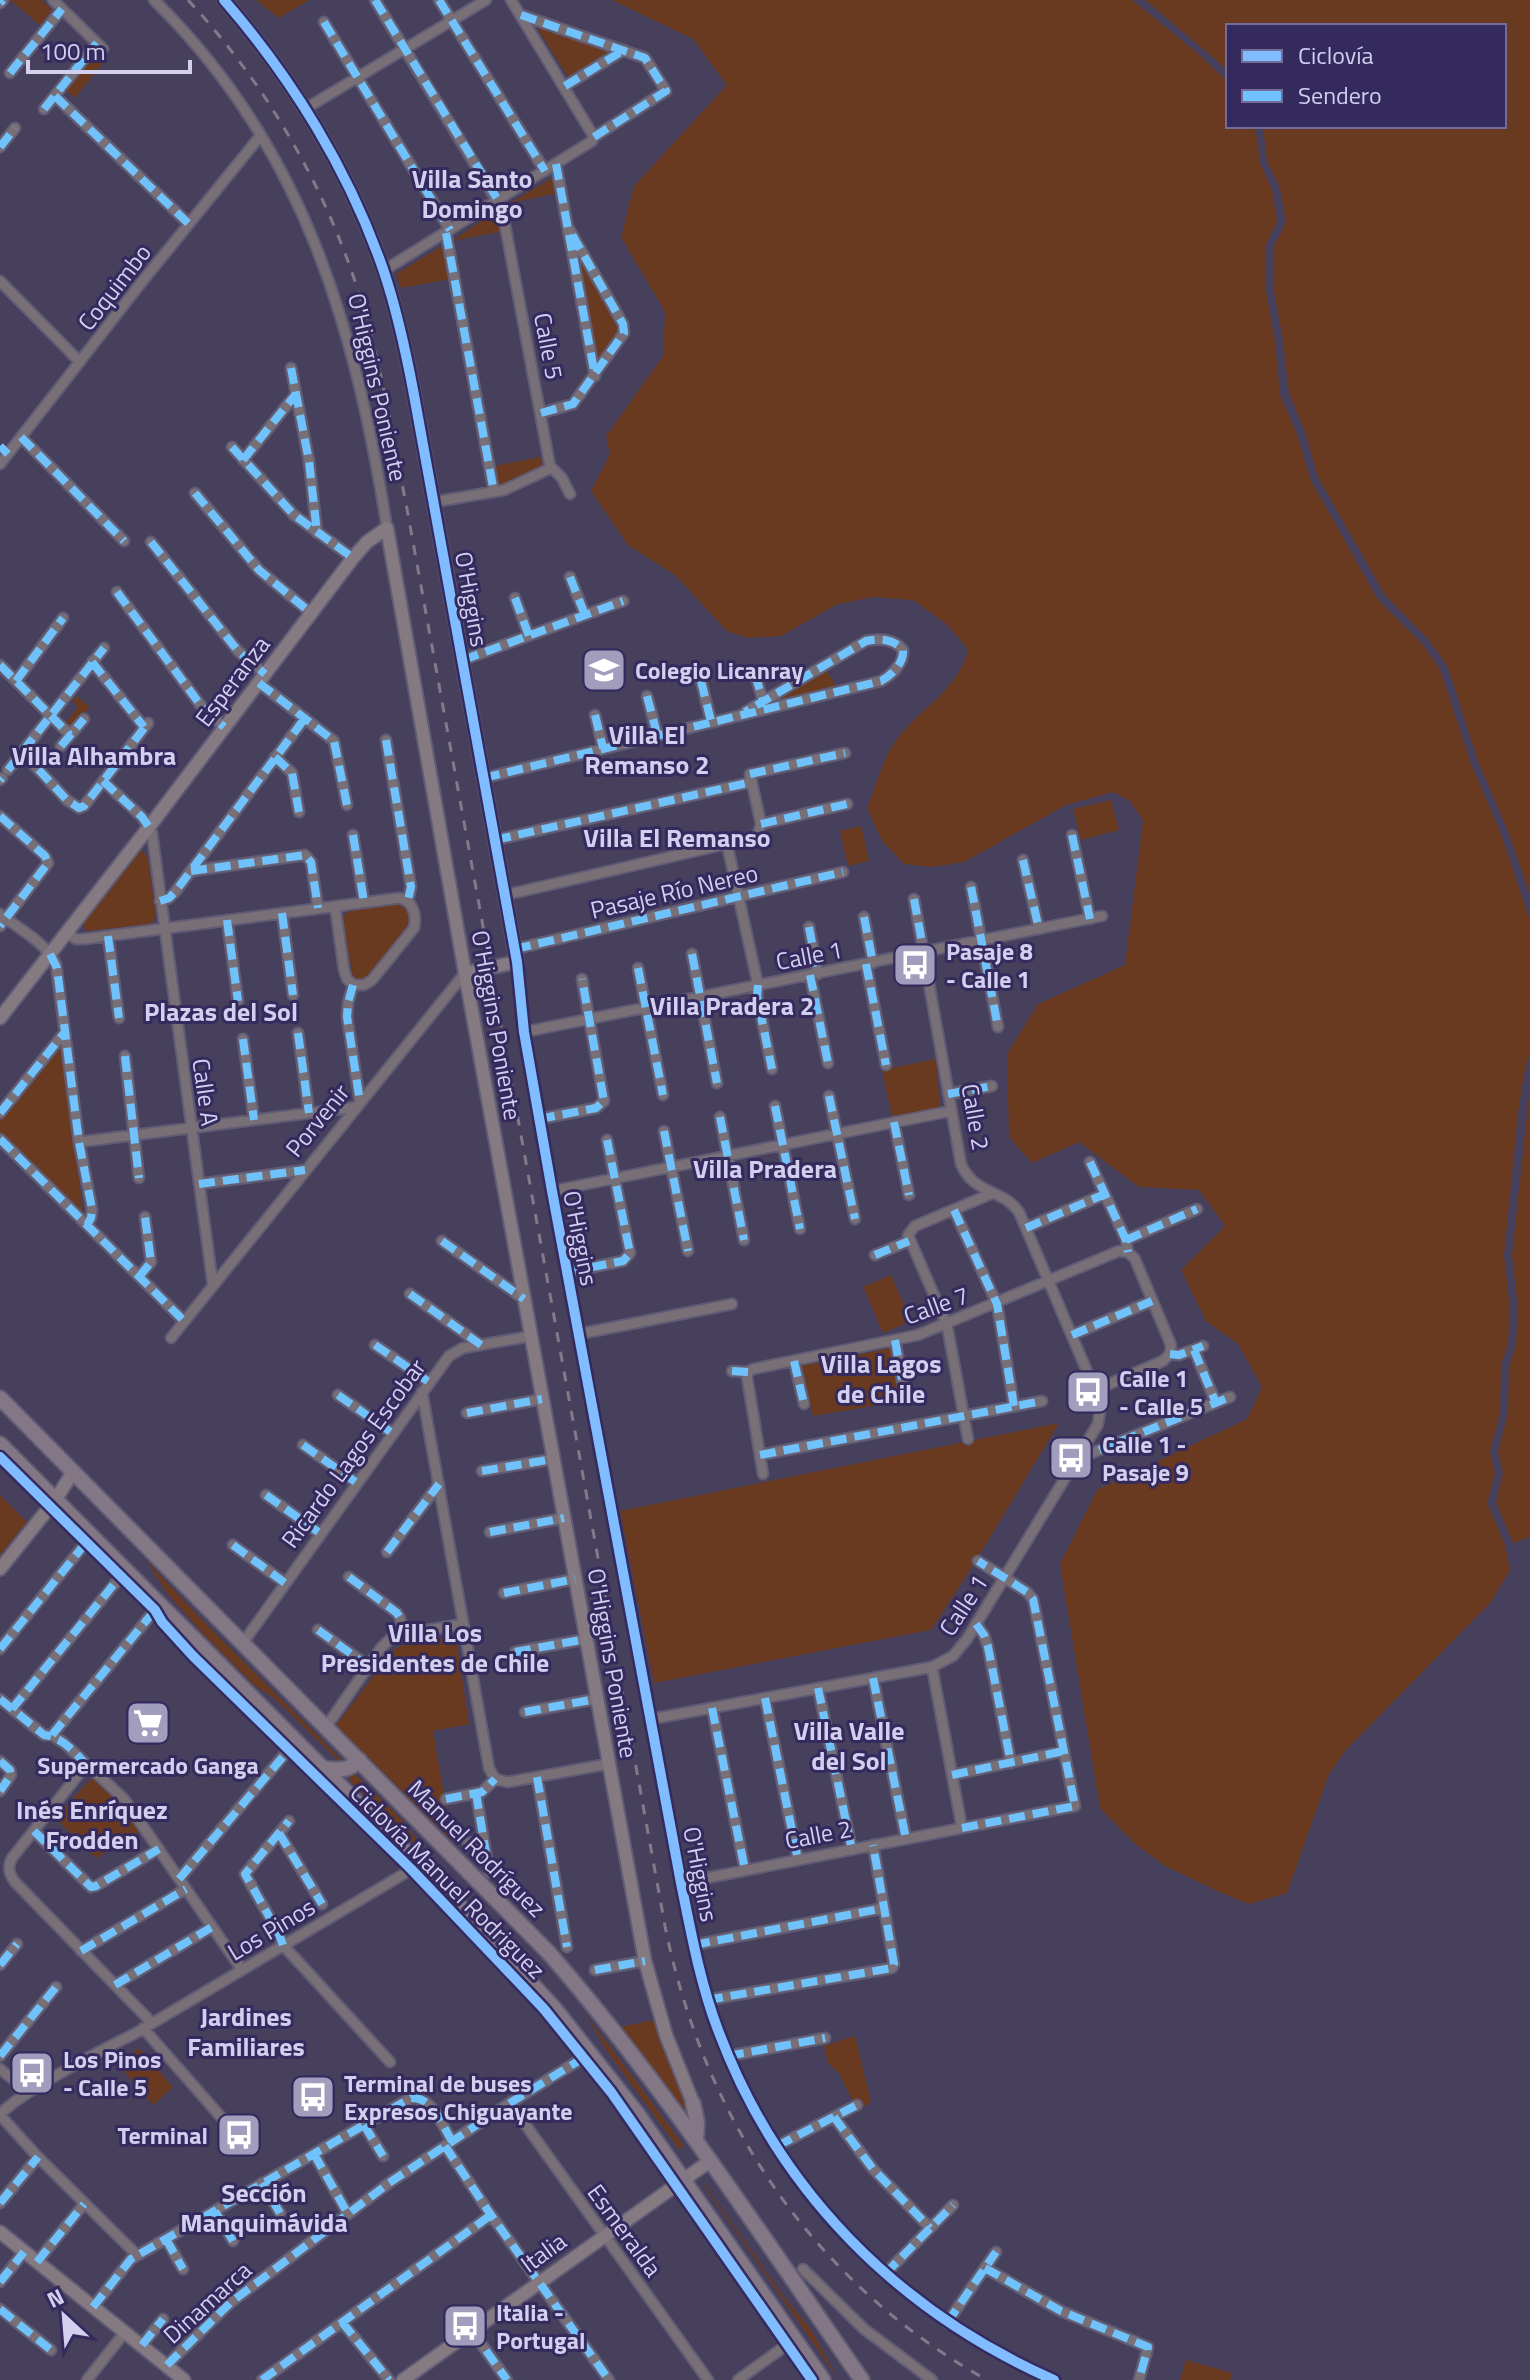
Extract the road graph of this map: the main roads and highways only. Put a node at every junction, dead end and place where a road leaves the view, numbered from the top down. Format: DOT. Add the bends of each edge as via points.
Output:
graph roads {
  1 [pos="0,1398"];
  2 [pos="0,1444"];
  3 [pos="359,1760"];
  4 [pos="322,1768"];
  5 [pos="693,2103"];
  6 [pos="696,2139"];
  7 [pos="823,2380"];
  8 [pos="862,2380"];
  1 -- 3 [label="main road, Manuel Rodríguez"];
  2 -- 4 [label="main road"];
  3 -- 4 [label="main road" via="346,1769"];
  3 -- 6 [label="main road, Manuel Rodríguez" via="549,1953"];
  4 -- 7 [label="main road" via="502,1949 591,2053"];
  5 -- 6 [label="main road"];
  6 -- 8 [label="main road, Manuel Rodríguez"];
}
